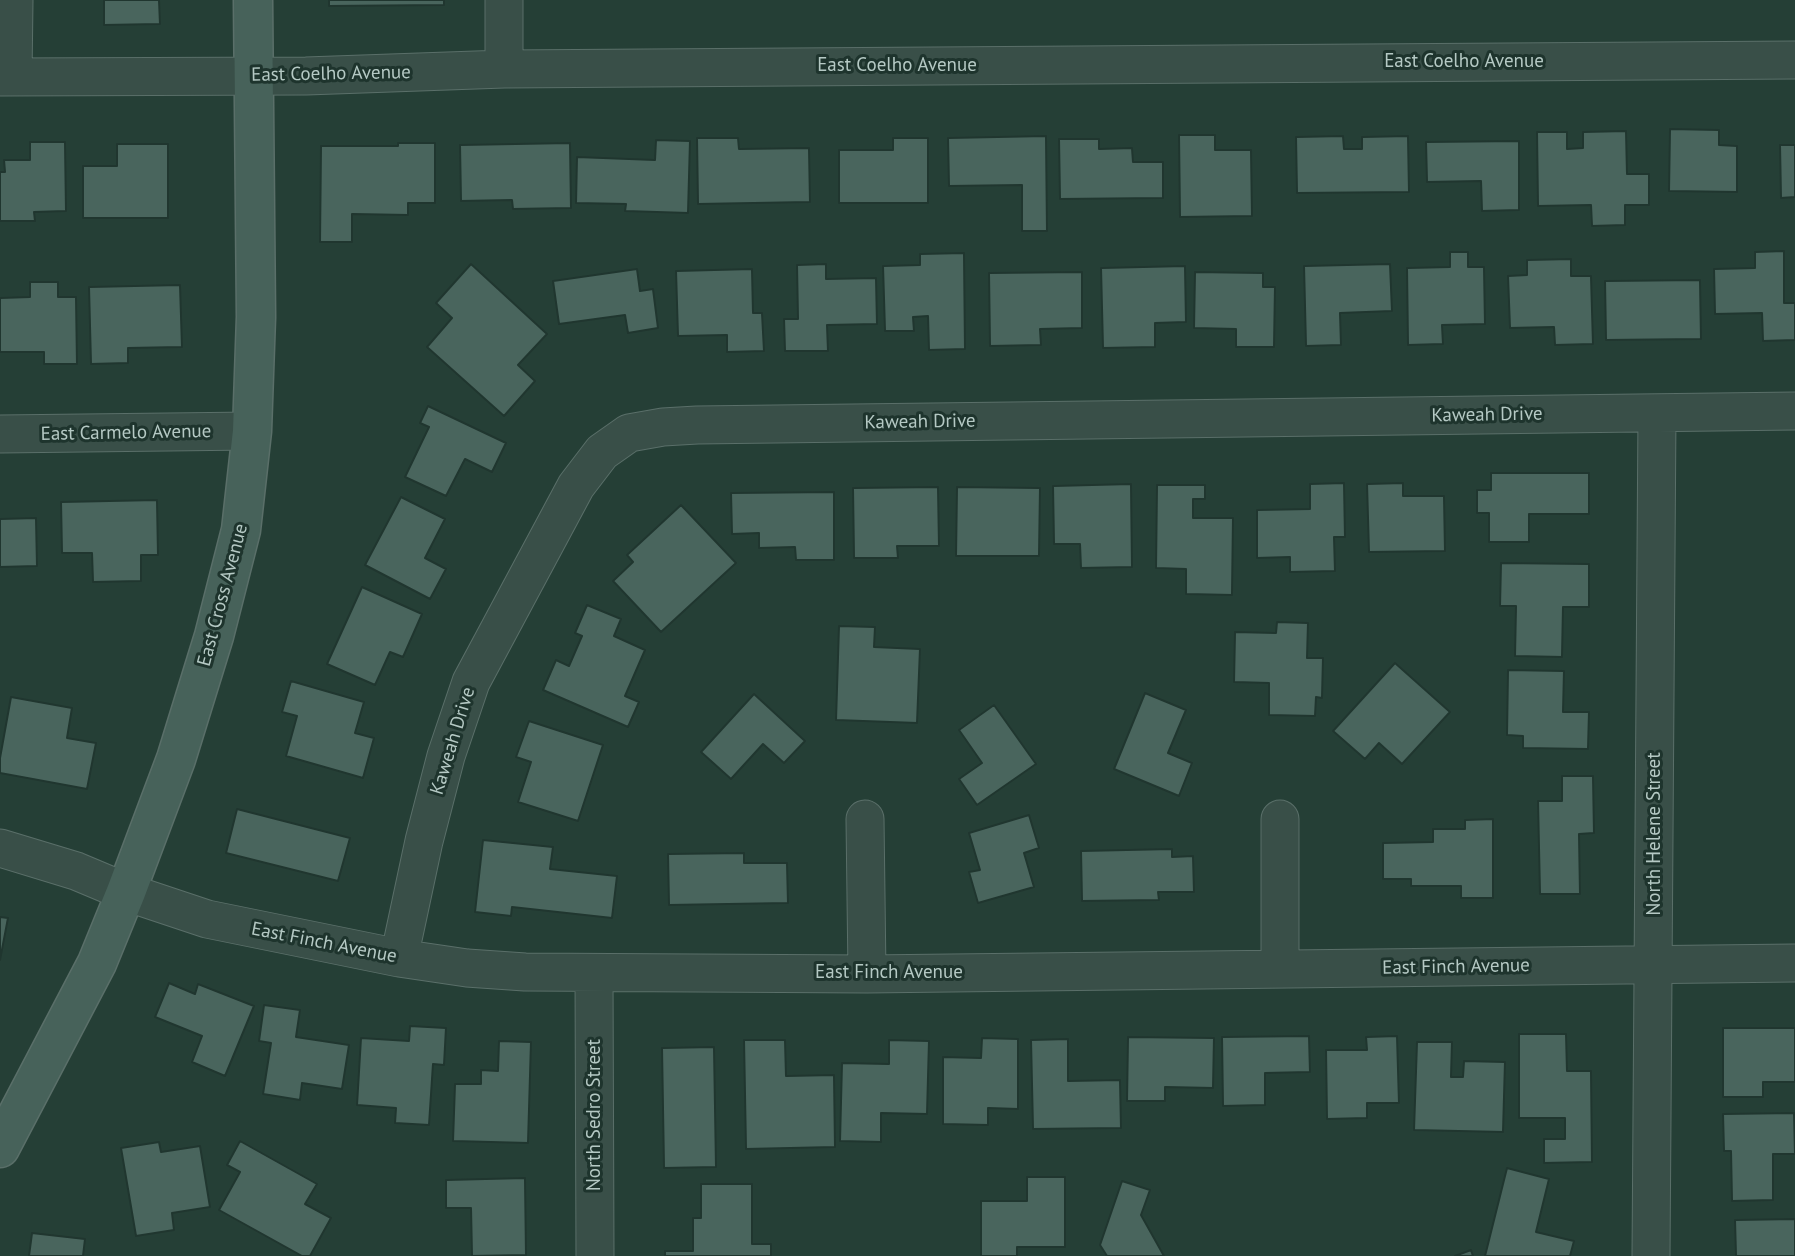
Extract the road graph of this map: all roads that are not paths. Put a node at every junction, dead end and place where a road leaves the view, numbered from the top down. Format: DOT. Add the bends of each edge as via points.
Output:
graph roads {
  1 [pos="14,0"];
  2 [pos="253,0"];
  3 [pos="504,0"];
  4 [pos="1795,60"];
  5 [pos="503,69"];
  6 [pos="253,76"];
  7 [pos="7,77"];
  8 [pos="1795,411"];
  9 [pos="1657,413"];
  10 [pos="252,431"];
  11 [pos="0,434"];
  12 [pos="865,819"];
  13 [pos="1280,819"];
  14 [pos="0,848"];
  15 [pos="126,892"];
  16 [pos="399,958"];
  17 [pos="1795,963"];
  18 [pos="1654,964"];
  19 [pos="1280,969"];
  20 [pos="594,974"];
  21 [pos="867,974"];
  22 [pos="0,1148"];
  23 [pos="596,1256"];
  24 [pos="1651,1256"];
  1 -- 7 [label="street"];
  2 -- 6 [label="street, East Cross Avenue"];
  3 -- 5 [label="street"];
  4 -- 5 [label="street, East Coelho Avenue"];
  5 -- 6 [label="street, East Coelho Avenue"];
  6 -- 7 [label="street, East Coelho Avenue"];
  6 -- 10 [label="street, East Cross Avenue" via="256,317"];
  8 -- 9 [label="street, Kaweah Drive"];
  9 -- 16 [label="street, Kaweah Drive" via="711,425 629,433 602,452 576,486 471,682 433,805"];
  9 -- 18 [label="street, North Helene Street"];
  10 -- 11 [label="street, East Carmelo Avenue"];
  10 -- 15 [label="street, East Cross Avenue" via="242,530 214,636 176,759"];
  12 -- 21 [label="street"];
  13 -- 19 [label="street"];
  14 -- 15 [label="street, East Finch Avenue" via="76,870"];
  15 -- 16 [label="street, East Finch Avenue" via="207,919"];
  15 -- 22 [label="street, East Cross Avenue" via="97,963"];
  16 -- 20 [label="street, East Finch Avenue" via="467,968"];
  17 -- 18 [label="street, East Finch Avenue"];
  18 -- 19 [label="street, East Finch Avenue"];
  18 -- 24 [label="street, North Helene Street"];
  19 -- 21 [label="street, East Finch Avenue"];
  20 -- 21 [label="street, East Finch Avenue"];
  20 -- 23 [label="street, North Sedro Street"];
}
